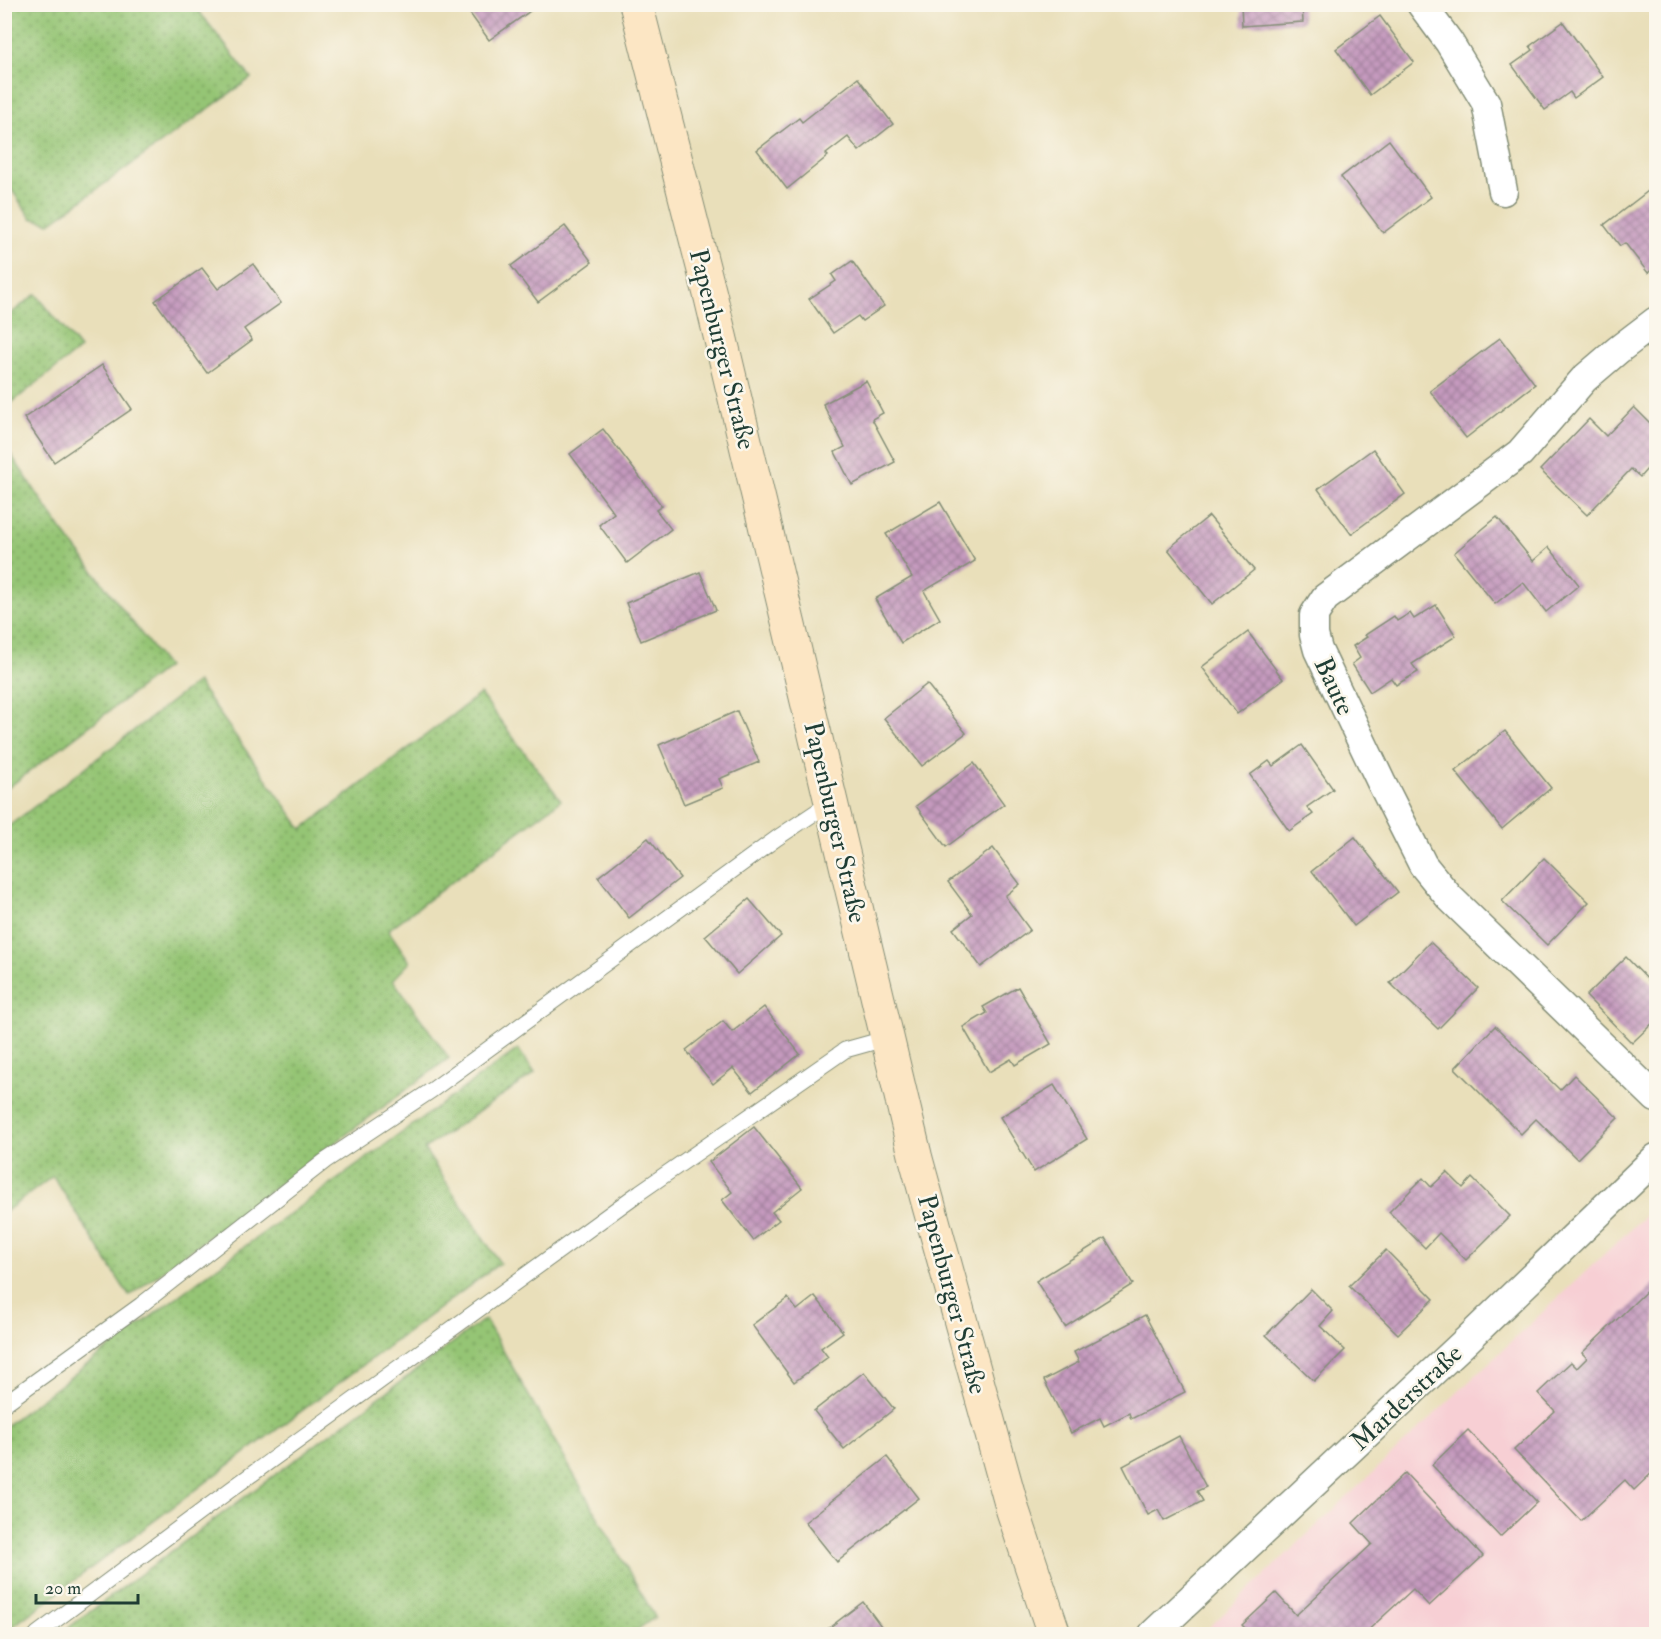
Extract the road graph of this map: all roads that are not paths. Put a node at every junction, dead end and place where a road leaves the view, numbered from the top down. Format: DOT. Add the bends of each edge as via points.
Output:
graph roads {
  1 [pos="636,4"];
  2 [pos="1421,4"];
  3 [pos="1503,190"];
  4 [pos="1656,321"];
  5 [pos="831,802"];
  6 [pos="888,1038"];
  7 [pos="1656,1098"];
  8 [pos="1656,1158"];
  9 [pos="4,1404"];
  10 [pos="37,1635"];
  11 [pos="1054,1635"];
  12 [pos="1154,1635"];
  1 -- 5 [label="street, Papenburger Straße" via="711,298"];
  2 -- 3 [label="street" via="1486,103"];
  4 -- 7 [label="street, Baute" via="1584,379 1520,453 1325,598 1314,615 1314,635 1329,674 1423,865 1449,897"];
  5 -- 6 [label="street, Papenburger Straße"];
  5 -- 9 [label="lane" via="432,1090 325,1161 141,1305"];
  6 -- 10 [label="lane" via="844,1050 640,1192"];
  6 -- 11 [label="street, Papenburger Straße" via="916,1159 1013,1512"];
  8 -- 12 [label="street, Marderstraße"];
}
